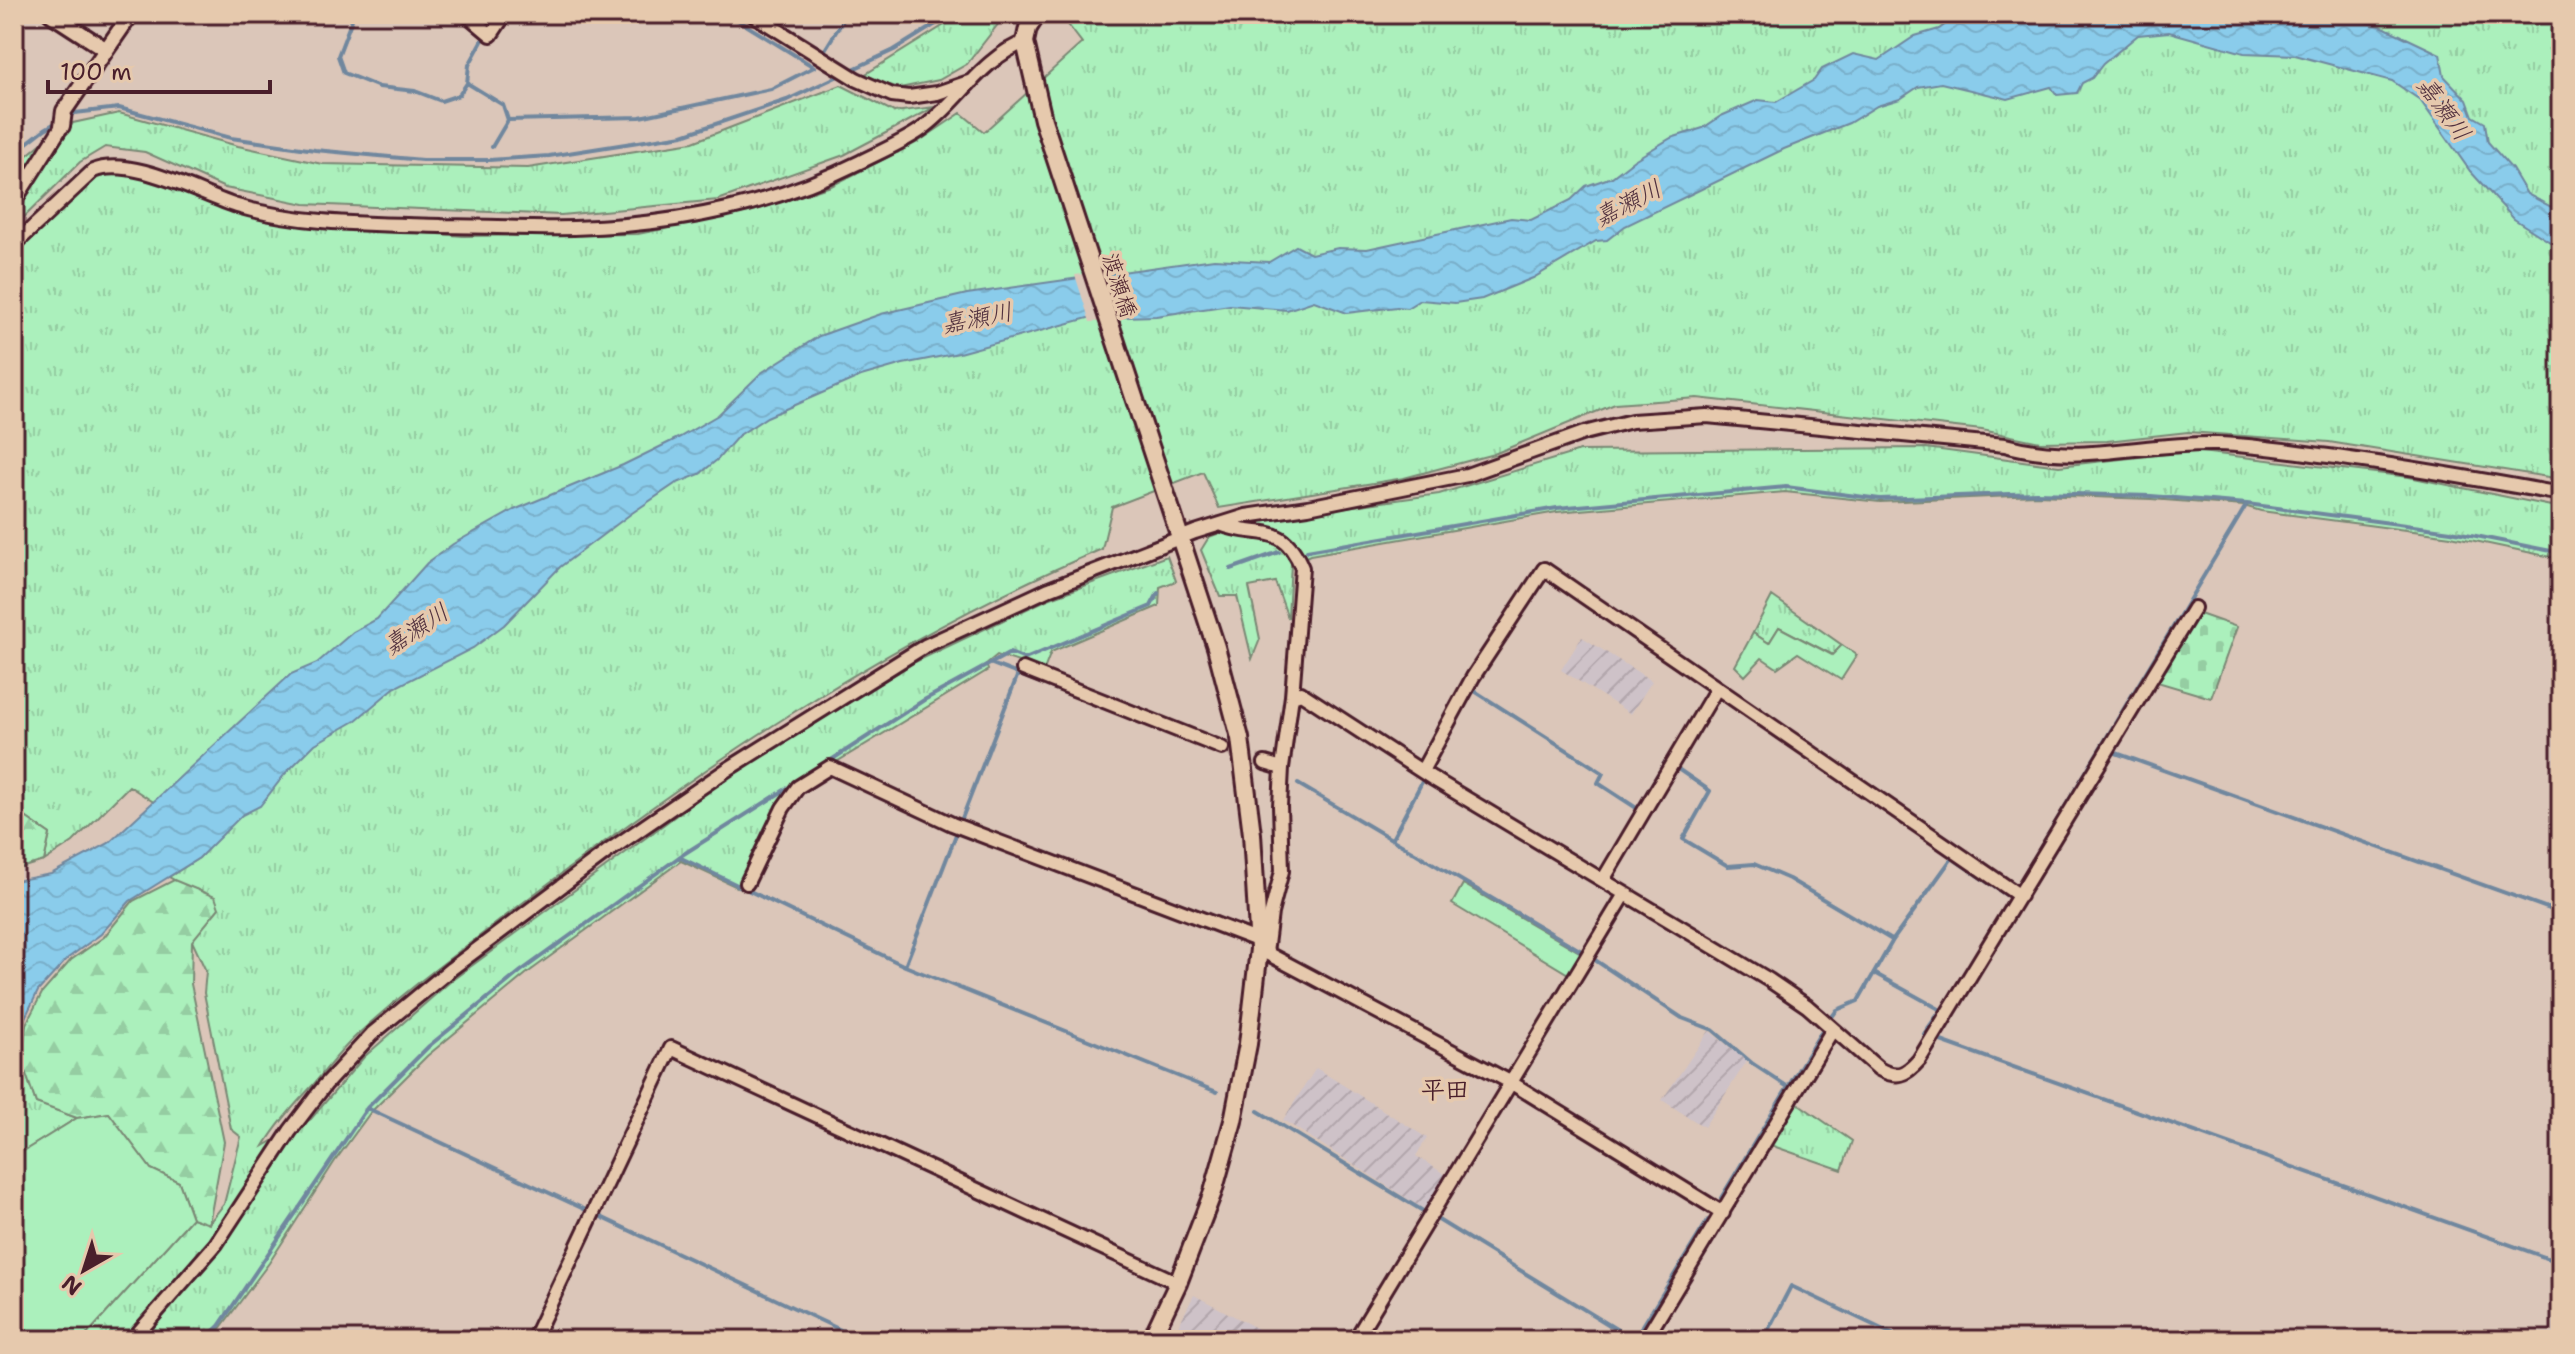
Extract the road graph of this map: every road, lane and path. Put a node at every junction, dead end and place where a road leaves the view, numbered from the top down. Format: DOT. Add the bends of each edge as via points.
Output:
graph roads {
  1 [pos="51,14"];
  2 [pos="131,14"];
  3 [pos="466,14"];
  4 [pos="505,14"];
  5 [pos="752,14"];
  6 [pos="1037,14"];
  7 [pos="105,49"];
  8 [pos="1027,49"];
  9 [pos="972,81"];
  10 [pos="63,118"];
  11 [pos="14,202"];
  12 [pos="14,245"];
  13 [pos="2561,494"];
  14 [pos="1220,524"];
  15 [pos="1178,532"];
  16 [pos="2194,608"];
  17 [pos="1023,669"];
  18 [pos="1717,688"];
  19 [pos="1292,696"];
  20 [pos="1222,748"];
  21 [pos="1265,763"];
  22 [pos="1282,768"];
  23 [pos="1422,771"];
  24 [pos="1603,880"];
  25 [pos="747,883"];
  26 [pos="1625,894"];
  27 [pos="2020,896"];
  28 [pos="1261,947"];
  29 [pos="1828,1025"];
  30 [pos="1510,1082"];
  31 [pos="1723,1213"];
  32 [pos="1178,1283"];
  33 [pos="132,1340"];
  34 [pos="533,1340"];
  35 [pos="1151,1340"];
  36 [pos="1355,1340"];
  37 [pos="1645,1340"];
  1 -- 7 [label="street"];
  2 -- 7 [label="street"];
  3 -- 4 [label="street" via="487,32"];
  5 -- 9 [label="street" via="856,79 892,95 937,93"];
  6 -- 8 [label="main road" via="1028,28"];
  7 -- 10 [label="street"];
  8 -- 9 [label="street" via="1005,53"];
  8 -- 15 [label="main road, 渡瀬橋" via="1043,120"];
  9 -- 12 [label="street" via="943,113 886,150 770,200 699,216 572,228 323,222 237,206 138,169 106,166 93,171"];
  10 -- 11 [label="street"];
  13 -- 14 [label="street" via="2274,449 2216,444 2099,455 2031,453 2005,445 1707,416 1632,421 1467,475"];
  14 -- 15 [label="street"];
  14 -- 19 [label="street" via="1264,531 1287,541 1296,553 1302,568"];
  15 -- 28 [label="main road, 渡瀬橋" via="1240,738"];
  15 -- 33 [label="street" via="925,646 728,769 451,969 372,1034 325,1085 216,1244"];
  16 -- 27 [label="street"];
  17 -- 20 [label="street"];
  18 -- 23 [label="street" via="1544,569 1473,677"];
  18 -- 24 [label="street"];
  18 -- 27 [label="street"];
  19 -- 22 [label="street"];
  19 -- 23 [label="street" via="1301,693"];
  21 -- 22 [label="street"];
  22 -- 28 [label="street" via="1282,871"];
  23 -- 24 [label="street"];
  24 -- 26 [label="street"];
  25 -- 28 [label="street" via="798,787 830,767 952,824"];
  26 -- 29 [label="street" via="1769,980"];
  26 -- 30 [label="street"];
  27 -- 29 [label="street" via="1909,1072 1890,1075 1879,1069"];
  28 -- 30 [label="street"];
  28 -- 32 [label="main road, 渡瀬橋" via="1233,1121"];
  29 -- 31 [label="street"];
  30 -- 31 [label="street"];
  30 -- 36 [label="street"];
  31 -- 37 [label="street"];
  32 -- 34 [label="street" via="671,1048"];
  32 -- 35 [label="main road, 渡瀬橋"];
}
